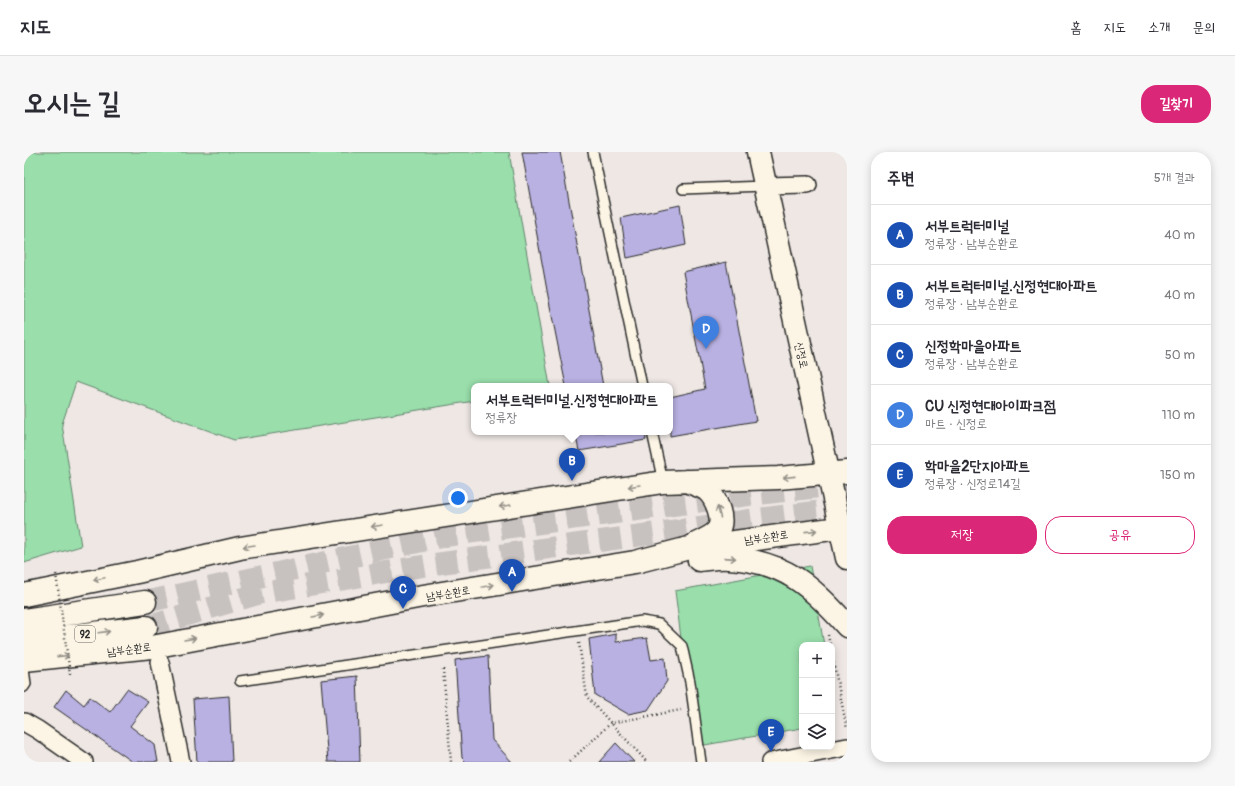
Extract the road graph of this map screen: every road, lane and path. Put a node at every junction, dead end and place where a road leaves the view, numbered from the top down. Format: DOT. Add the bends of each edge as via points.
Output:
graph roads {
  1 [pos="593,152"];
  2 [pos="758,152"];
  3 [pos="808,185"];
  4 [pos="765,186"];
  5 [pos="683,189"];
  6 [pos="641,383"];
  7 [pos="653,435"];
  8 [pos="837,472"];
  9 [pos="686,481"];
  10 [pos="663,482"];
  11 [pos="843,528"];
  12 [pos="689,548"];
  13 [pos="847,558"];
  14 [pos="636,562"];
  15 [pos="56,574"];
  16 [pos="24,595"];
  17 [pos="145,602"];
  18 [pos="24,620"];
  19 [pos="847,626"];
  20 [pos="146,627"];
  21 [pos="578,631"];
  22 [pos="24,641"];
  23 [pos="24,660"];
  24 [pos="160,662"];
  25 [pos="24,669"];
  26 [pos="442,669"];
  27 [pos="835,671"];
  28 [pos="70,674"];
  29 [pos="240,681"];
  30 [pos="24,687"];
  31 [pos="694,708"];
  32 [pos="24,722"];
  33 [pos="611,723"];
  34 [pos="847,729"];
  35 [pos="847,748"];
  36 [pos="84,762"];
  37 [pos="180,762"];
  38 [pos="451,762"];
  39 [pos="569,762"];
  40 [pos="647,762"];
  41 [pos="701,762"];
  42 [pos="770,762"];
  1 -- 6 [label="lane"];
  2 -- 4 [label="main road, 신정로"];
  3 -- 4 [label="street"];
  4 -- 5 [label="lane"];
  4 -- 8 [label="main road, 신정로"];
  7 -- 10 [label="lane"];
  8 -- 9 [label="main road, one-way" via="778,478"];
  8 -- 11 [label="main road, 신정로"];
  9 -- 10 [label="main road"];
  12 -- 9 [label="main road, one-way" via="718,530 720,517 713,496 705,489"];
  10 -- 16 [label="main road, one-way" via="240,548"];
  12 -- 11 [label="main road, 남부순환로, one-way"];
  11 -- 13 [label="main road, 신정로"];
  12 -- 14 [label="main road, 남부순환로"];
  14 -- 19 [label="main road, one-way" via="729,558 766,563 811,588"];
  23 -- 14 [label="main road, 남부순환로, one-way" via="152,646 423,596"];
  15 -- 28 [label="path, bridge"];
  17 -- 18 [label="main road, 92"];
  22 -- 20 [label="main road, 남부순환로 / 92, one-way"];
  21 -- 29 [label="lane"];
  21 -- 31 [label="lane" via="642,621 659,624 682,646"];
  21 -- 33 [label="path" via="587,697"];
  24 -- 37 [label="street"];
  25 -- 30 [label="lane"];
  26 -- 38 [label="path"];
  27 -- 34 [label="path"];
  31 -- 33 [label="path"];
  31 -- 41 [label="lane"];
  32 -- 36 [label="street"];
  33 -- 39 [label="path"];
  33 -- 40 [label="path"];
  35 -- 42 [label="street"];
}
